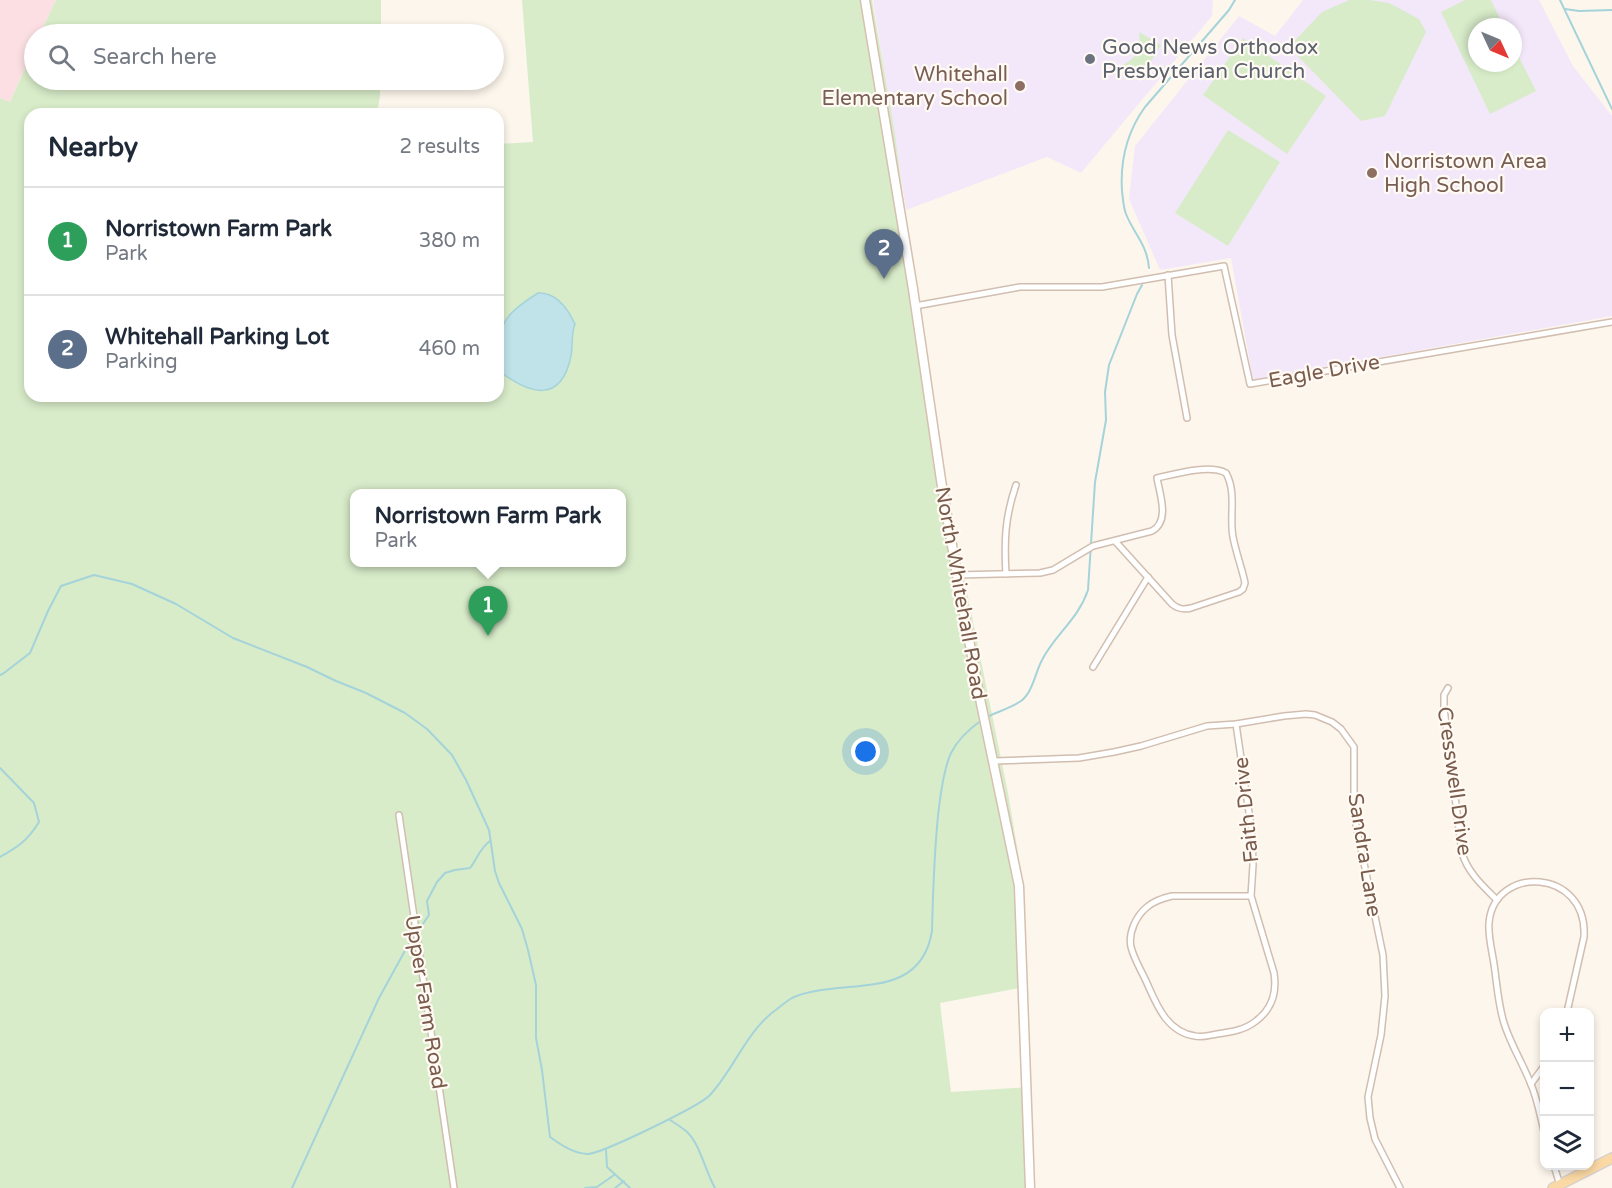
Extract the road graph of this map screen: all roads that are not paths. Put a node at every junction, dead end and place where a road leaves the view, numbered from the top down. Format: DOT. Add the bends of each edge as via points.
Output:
graph roads {
  1 [pos="866,0"];
  2 [pos="1168,275"];
  3 [pos="915,306"];
  4 [pos="1612,321"];
  5 [pos="1187,418"];
  6 [pos="1016,485"];
  7 [pos="1115,541"];
  8 [pos="1006,574"];
  9 [pos="957,575"];
  10 [pos="1148,578"];
  11 [pos="1094,667"];
  12 [pos="1448,688"];
  13 [pos="1236,724"];
  14 [pos="994,761"];
  15 [pos="399,815"];
  16 [pos="1251,896"];
  17 [pos="1497,900"];
  18 [pos="1568,1008"];
  19 [pos="1540,1072"];
  20 [pos="1531,1084"];
  21 [pos="1541,1116"];
  22 [pos="1612,1158"];
  23 [pos="1555,1170"];
  24 [pos="1557,1186"];
  25 [pos="454,1188"];
  26 [pos="1030,1188"];
  27 [pos="1400,1188"];
  1 -- 3 [label="main road, North Whitehall Road"];
  2 -- 3 [label="street, Eagle Drive" via="1102,287 1008,288"];
  2 -- 4 [label="street, Eagle Drive" via="1224,266 1250,384"];
  2 -- 5 [label="street" via="1172,335"];
  3 -- 9 [label="main road, North Whitehall Road"];
  6 -- 8 [label="street" via="1008,506"];
  7 -- 8 [label="street" via="1093,546 1053,570"];
  7 -- 10 [label="street"];
  7 -- 10 [label="street" via="1145,534 1161,524 1157,478 1206,469 1226,472 1233,499 1233,537 1245,583 1243,589 1185,610 1172,604"];
  8 -- 9 [label="street"];
  9 -- 14 [label="main road, North Whitehall Road"];
  10 -- 11 [label="street"];
  12 -- 17 [label="street, Cresswell Drive" via="1444,708 1462,853 1474,876"];
  13 -- 14 [label="street, Sandra Lane" via="1207,726 1132,748 1079,758"];
  13 -- 16 [label="street, Faith Drive" via="1252,833"];
  13 -- 27 [label="street, Sandra Lane" via="1315,715 1341,729 1354,747 1354,815 1383,955 1385,996 1368,1098 1370,1118 1375,1139"];
  14 -- 26 [label="main road, North Whitehall Road" via="1019,886"];
  15 -- 25 [label="street, Upper Farm Road"];
  16 -- 16 [label="street, Faith Drive" via="1276,982 1267,1011 1244,1028 1228,1033 1200,1037 1181,1031 1160,1012 1132,951 1134,924 1146,907 1172,896"];
  17 -- 18 [label="street" via="1516,885 1536,881 1565,890 1578,906 1584,937"];
  17 -- 20 [label="street" via="1490,930 1500,1006 1504,1025"];
  19 -- 20 [label="street"];
  20 -- 21 [label="street"];
  22 -- 24 [label="main road"];
  23 -- 24 [label="street"];
}
